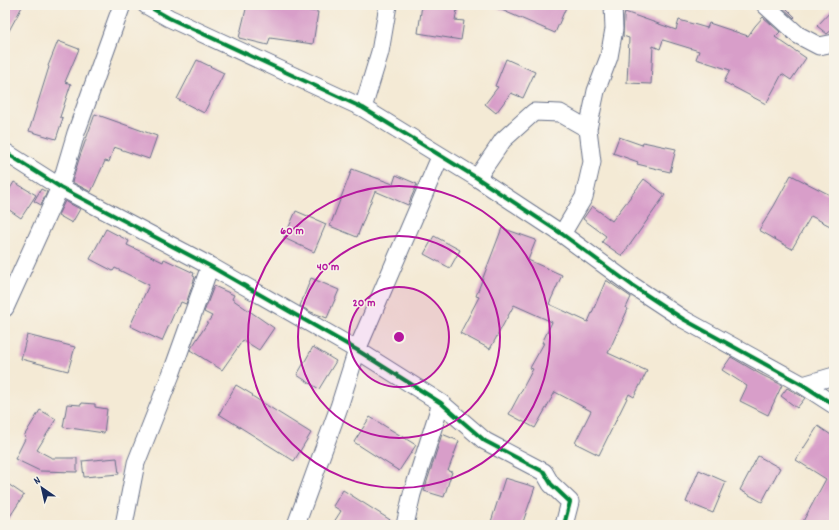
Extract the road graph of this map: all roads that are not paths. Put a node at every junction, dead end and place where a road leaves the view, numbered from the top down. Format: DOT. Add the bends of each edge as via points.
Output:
graph roads {
  1 [pos="122,5"];
  2 [pos="146,5"];
  3 [pos="388,5"];
  4 [pos="613,5"];
  5 [pos="765,5"];
  6 [pos="171,12"];
  7 [pos="834,43"];
  8 [pos="363,108"];
  9 [pos="588,129"];
  10 [pos="5,152"];
  11 [pos="440,156"];
  12 [pos="477,178"];
  13 [pos="60,187"];
  14 [pos="562,234"];
  15 [pos="210,266"];
  16 [pos="5,308"];
  17 [pos="357,350"];
  18 [pos="834,376"];
  19 [pos="803,385"];
  20 [pos="441,403"];
  21 [pos="834,405"];
  22 [pos="124,525"];
  23 [pos="296,525"];
  24 [pos="405,525"];
  25 [pos="564,525"];
  1 -- 13 [label="street" via="76,133"];
  2 -- 6 [label="street"];
  3 -- 8 [label="street" via="380,52"];
  4 -- 9 [label="street" via="614,29 609,57 596,91"];
  5 -- 7 [label="street" via="798,35 819,46"];
  6 -- 8 [label="street"];
  8 -- 11 [label="street"];
  9 -- 12 [label="street" via="560,113 534,112 503,140"];
  9 -- 14 [label="street" via="592,162 584,197"];
  10 -- 13 [label="street"];
  11 -- 12 [label="street"];
  11 -- 17 [label="street"];
  12 -- 14 [label="street"];
  13 -- 15 [label="street"];
  13 -- 16 [label="street"];
  14 -- 19 [label="street" via="683,319"];
  15 -- 17 [label="street"];
  15 -- 22 [label="street" via="136,463"];
  17 -- 20 [label="street"];
  17 -- 23 [label="street"];
  18 -- 19 [label="street"];
  19 -- 21 [label="street"];
  20 -- 24 [label="street" via="412,494"];
  20 -- 25 [label="street" via="485,441 544,472 551,484 570,502"];
}
